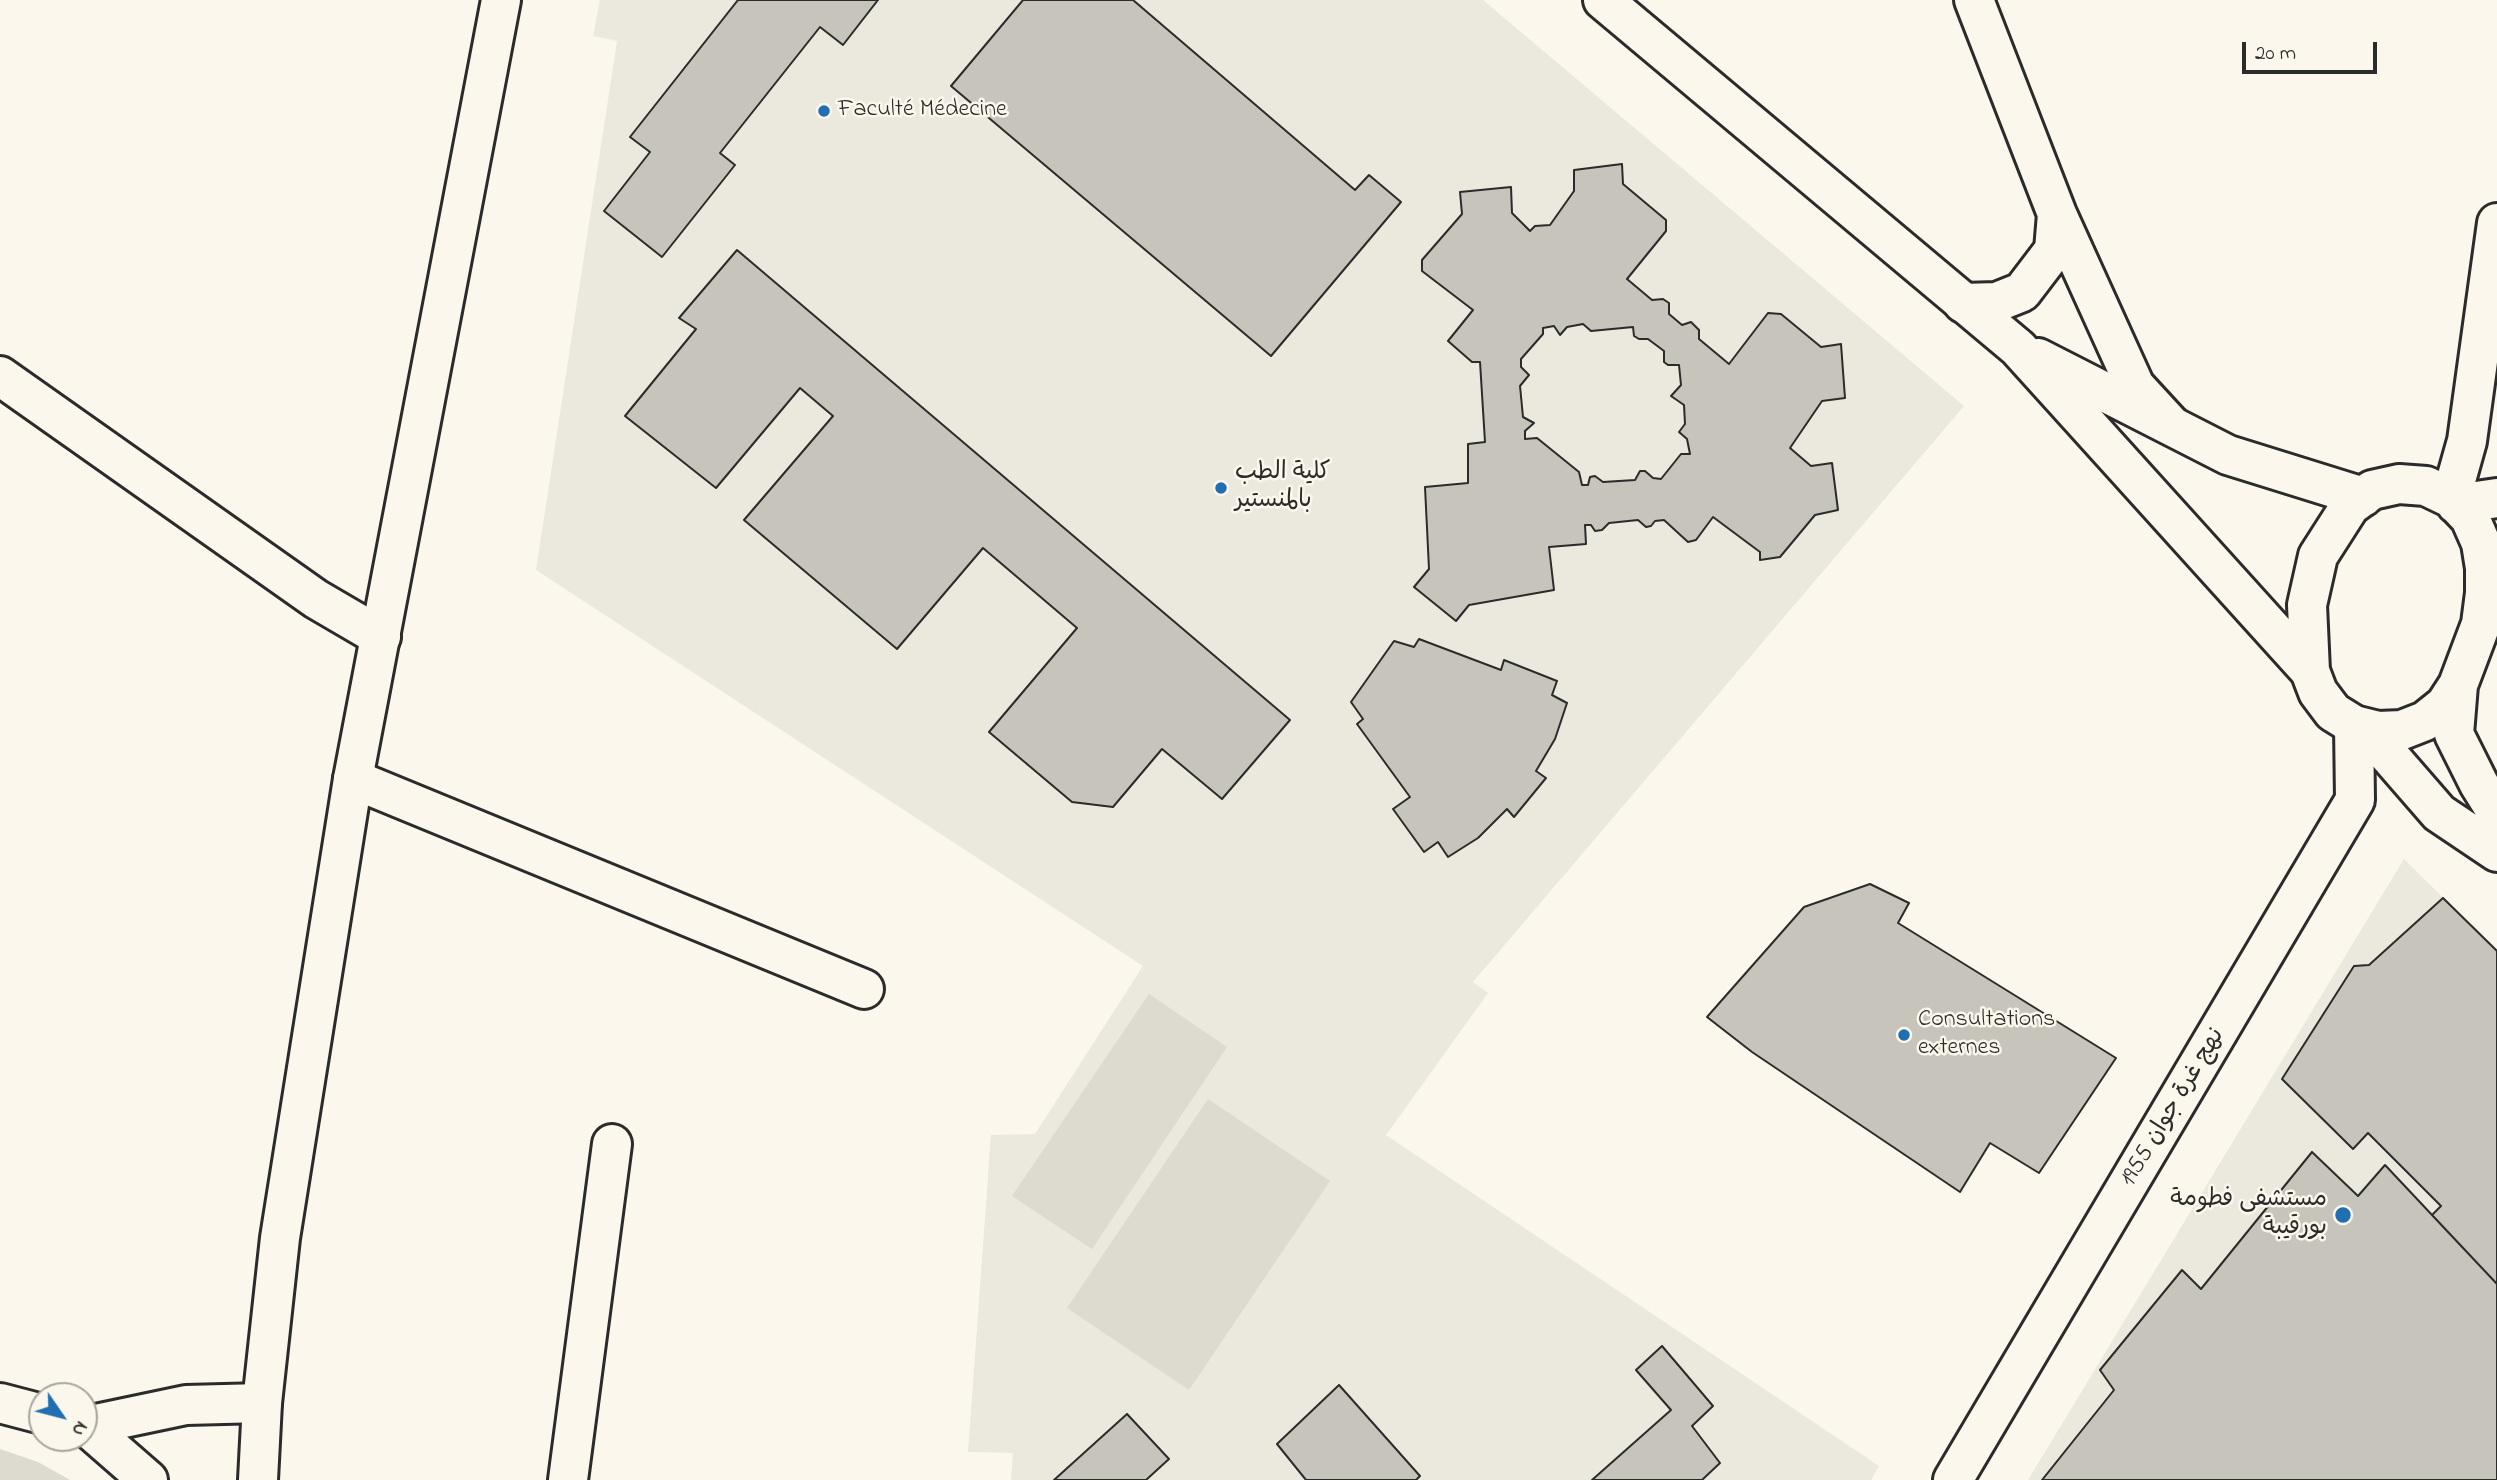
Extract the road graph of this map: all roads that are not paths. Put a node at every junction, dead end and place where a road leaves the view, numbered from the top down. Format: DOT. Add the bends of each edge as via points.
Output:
graph roads {
  1 [pos="501,0"];
  2 [pos="1603,0"];
  3 [pos="1974,0"];
  4 [pos="2057,214"];
  5 [pos="2497,223"];
  6 [pos="1963,303"];
  7 [pos="2018,348"];
  8 [pos="0,376"];
  9 [pos="2172,426"];
  10 [pos="2363,497"];
  11 [pos="2497,498"];
  12 [pos="2453,501"];
  13 [pos="2497,629"];
  14 [pos="381,637"];
  15 [pos="2310,671"];
  16 [pos="2463,673"];
  17 [pos="2360,727"];
  18 [pos="353,779"];
  19 [pos="2497,813"];
  20 [pos="2497,852"];
  21 [pos="864,989"];
  22 [pos="611,1144"];
  23 [pos="0,1403"];
  24 [pos="262,1403"];
  25 [pos="28,1411"];
  26 [pos="98,1423"];
  27 [pos="98,1437"];
  28 [pos="148,1480"];
  29 [pos="258,1480"];
  30 [pos="568,1480"];
  31 [pos="1954,1480"];
  1 -- 14 [label="main road"];
  2 -- 6 [label="main road"];
  3 -- 4 [label="main road"];
  4 -- 6 [label="main road" via="2054,250 2022,292 1997,302"];
  4 -- 9 [label="main road" via="2135,386"];
  5 -- 12 [label="main road" via="2467,441"];
  6 -- 7 [label="main road"];
  7 -- 9 [label="main road"];
  7 -- 15 [label="main road"];
  8 -- 14 [label="main road" via="316,599"];
  9 -- 10 [label="main road" via="2228,455"];
  10 -- 12 [label="main road" via="2372,490 2399,484 2426,486"];
  10 -- 15 [label="main road" via="2350,506 2318,556 2307,605"];
  11 -- 12 [label="main road"];
  12 -- 16 [label="main road" via="2470,518 2485,568 2482,624"];
  13 -- 16 [label="main road"];
  14 -- 18 [label="main road"];
  15 -- 17 [label="main road" via="2333,712"];
  16 -- 17 [label="main road" via="2445,705 2426,721 2402,730"];
  16 -- 19 [label="main road" via="2454,734"];
  17 -- 20 [label="main road" via="2439,813"];
  17 -- 31 [label="main road, نهج غرة جوان 1955" via="2355,800"];
  18 -- 21 [label="main road"];
  18 -- 24 [label="main road" via="280,1238"];
  22 -- 30 [label="main road"];
  23 -- 25 [label="main road"];
  24 -- 26 [label="main road" via="186,1405"];
  24 -- 29 [label="main road"];
  27 -- 28 [label="main road"];
}
